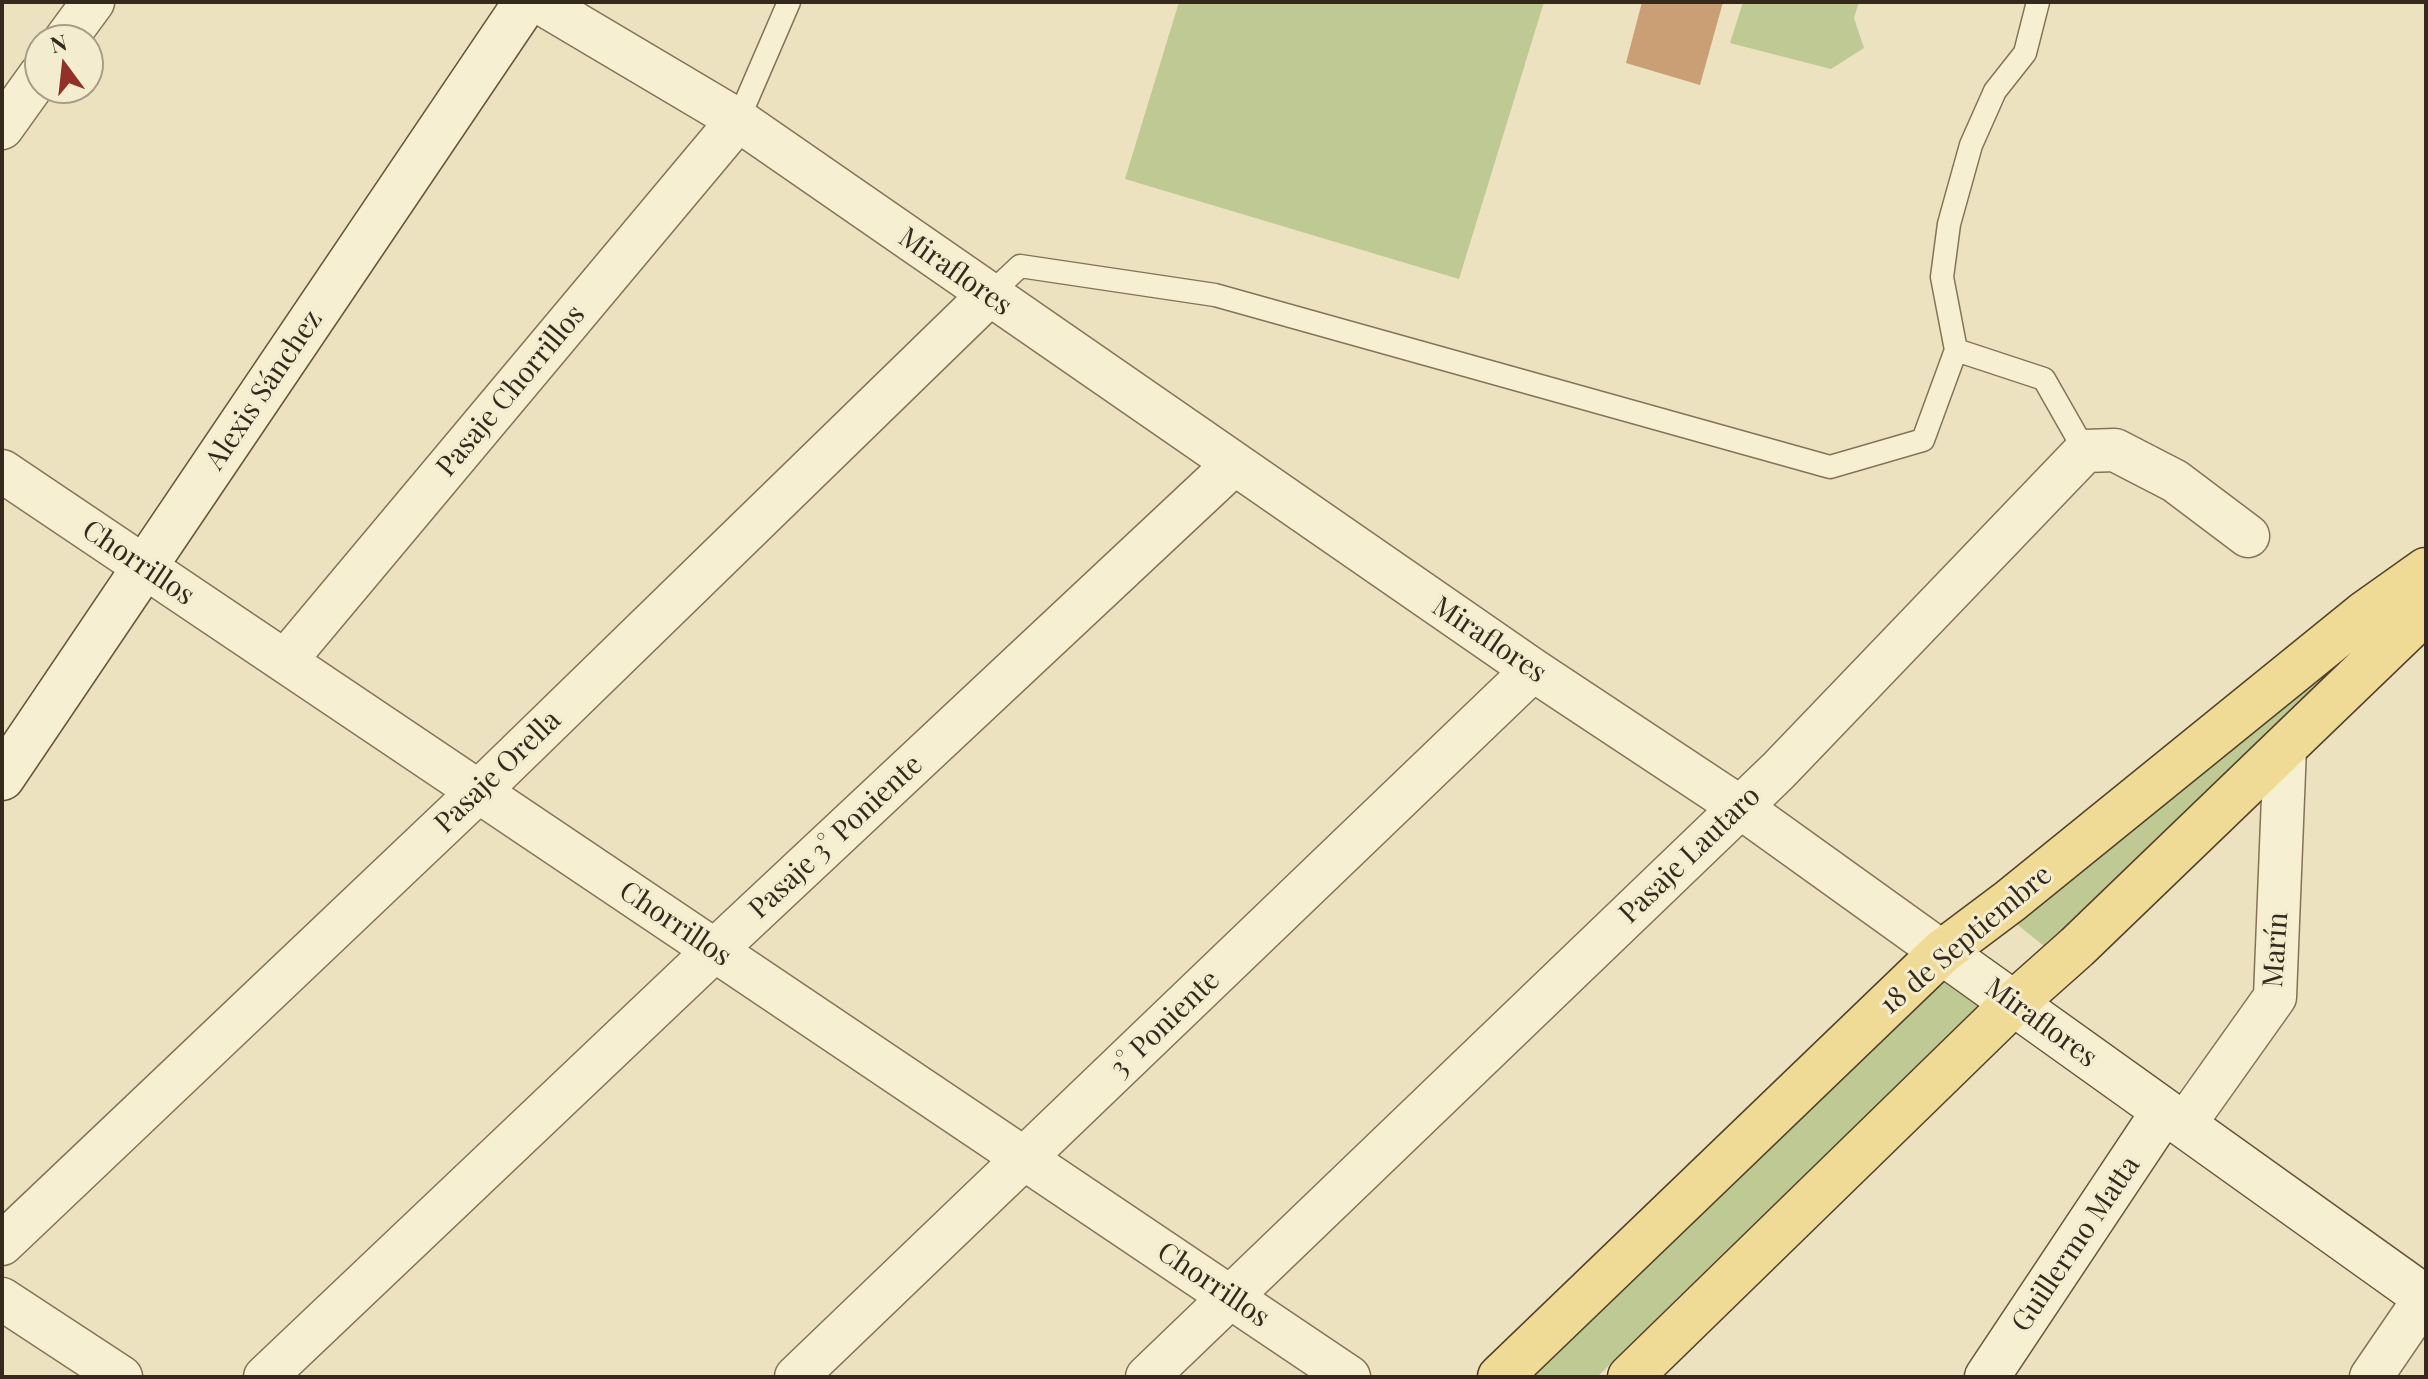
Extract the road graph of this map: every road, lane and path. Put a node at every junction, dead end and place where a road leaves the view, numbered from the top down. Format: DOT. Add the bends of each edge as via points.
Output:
graph roads {
  1 [pos="93,2"];
  2 [pos="526,2"];
  3 [pos="539,2"];
  4 [pos="789,2"];
  5 [pos="2038,2"];
  6 [pos="77,24"];
  7 [pos="24,97"];
  8 [pos="738,120"];
  9 [pos="2,128"];
  10 [pos="988,296"];
  11 [pos="1956,350"];
  12 [pos="2085,451"];
  13 [pos="1234,464"];
  14 [pos="2,471"];
  15 [pos="2248,536"];
  16 [pos="145,567"];
  17 [pos="2426,570"];
  18 [pos="2364,614"];
  19 [pos="2424,614"];
  20 [pos="285,661"];
  21 [pos="1533,670"];
  22 [pos="2285,747"];
  23 [pos="2,778"];
  24 [pos="478,792"];
  25 [pos="1740,807"];
  26 [pos="715,950"];
  27 [pos="1942,952"];
  28 [pos="2014,1003"];
  29 [pos="2174,1118"];
  30 [pos="1023,1160"];
  31 [pos="2,1244"];
  32 [pos="1230,1296"];
  33 [pos="2426,1298"];
  34 [pos="2,1299"];
  35 [pos="121,1377"];
  36 [pos="265,1377"];
  37 [pos="796,1377"];
  38 [pos="1147,1377"];
  39 [pos="1349,1377"];
  40 [pos="1500,1377"];
  41 [pos="1630,1377"];
  42 [pos="1987,1377"];
  43 [pos="2371,1377"];
  1 -- 6 [label="street"];
  2 -- 16 [label="street, Alexis Sánchez"];
  3 -- 8 [label="street, Miraflores"];
  4 -- 8 [label="lane"];
  5 -- 11 [label="lane" via="2025,53 1995,91 1971,145 1949,224 1942,277"];
  7 -- 9 [label="street"];
  8 -- 10 [label="street, Miraflores"];
  8 -- 20 [label="street, Pasaje Chorrillos"];
  10 -- 11 [label="lane" via="1020,266 1215,295 1830,467 1923,440"];
  10 -- 13 [label="street, Miraflores"];
  10 -- 24 [label="street, Pasaje Orella"];
  11 -- 12 [label="lane" via="2044,379"];
  12 -- 15 [label="street" via="2115,450 2175,481"];
  12 -- 25 [label="street, Pasaje Lautaro"];
  13 -- 21 [label="street, Miraflores"];
  13 -- 26 [label="street, Pasaje 3° Poniente"];
  14 -- 16 [label="street, Chorrillos"];
  16 -- 20 [label="street, Chorrillos"];
  16 -- 23 [label="street, Alexis Sánchez"];
  17 -- 18 [label="main road, 18 de Septiembre"];
  18 -- 19 [label="street"];
  18 -- 27 [label="main road, 18 de Septiembre"];
  19 -- 22 [label="main road"];
  20 -- 24 [label="street, Chorrillos"];
  21 -- 25 [label="street, Miraflores"];
  21 -- 30 [label="street, 3° Poniente"];
  22 -- 28 [label="main road"];
  22 -- 29 [label="street, Marín" via="2275,997"];
  24 -- 26 [label="street, Chorrillos"];
  24 -- 31 [label="street, Pasaje Orella"];
  25 -- 27 [label="street, Miraflores"];
  25 -- 32 [label="street, Pasaje Lautaro"];
  26 -- 30 [label="street, Chorrillos"];
  26 -- 36 [label="street, Pasaje 3° Poniente"];
  27 -- 28 [label="street, Miraflores"];
  27 -- 40 [label="main road, 18 de Septiembre"];
  28 -- 29 [label="street, Miraflores"];
  28 -- 41 [label="main road"];
  29 -- 33 [label="street, Miraflores"];
  29 -- 42 [label="street, Guillermo Matta"];
  30 -- 32 [label="street, Chorrillos"];
  30 -- 37 [label="street, 3° Poniente"];
  32 -- 38 [label="street, Pasaje Lautaro"];
  32 -- 39 [label="street, Chorrillos"];
  33 -- 43 [label="street"];
  34 -- 35 [label="street"];
}
